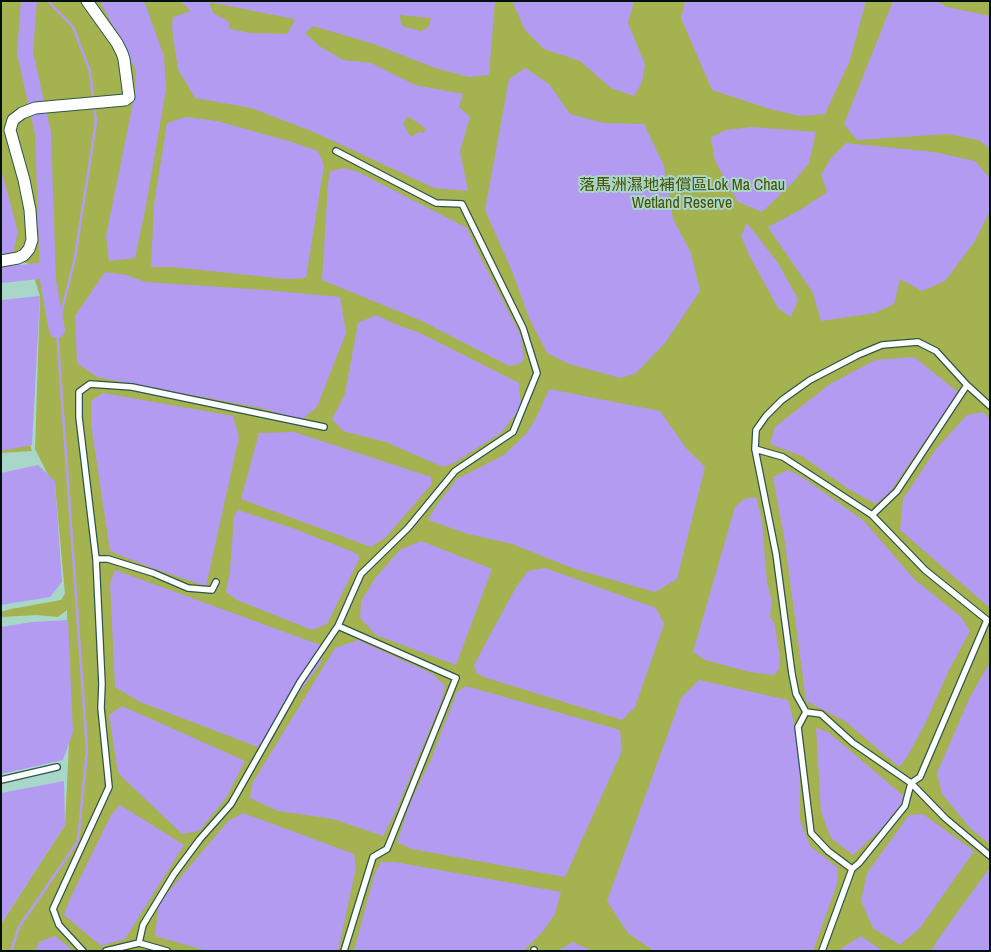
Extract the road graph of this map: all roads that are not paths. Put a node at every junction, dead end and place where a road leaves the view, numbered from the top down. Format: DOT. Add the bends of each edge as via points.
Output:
graph roads {
  1 [pos="87,1"];
  2 [pos="336,151"];
  3 [pos="1,261"];
  4 [pos="967,385"];
  5 [pos="990,406"];
  6 [pos="324,427"];
  7 [pos="755,449"];
  8 [pos="872,515"];
  9 [pos="96,559"];
  10 [pos="216,582"];
  11 [pos="988,622"];
  12 [pos="338,626"];
  13 [pos="806,712"];
  14 [pos="57,768"];
  15 [pos="1,780"];
  16 [pos="911,783"];
  17 [pos="990,856"];
  18 [pos="852,869"];
  19 [pos="139,943"];
  20 [pos="83,951"];
  21 [pos="106,951"];
  22 [pos="167,951"];
  23 [pos="344,951"];
  24 [pos="822,951"];
  1 -- 3 [label="street" via="117,43 124,59 128,97 125,100 35,108 17,116 10,125 30,210 32,240 24,255"];
  2 -- 12 [label="lane" via="436,203 462,204 523,328 537,373 513,432 455,471 408,528 361,574"];
  4 -- 5 [label="lane"];
  4 -- 7 [label="lane" via="936,351 927,346 918,342 882,345 810,380 782,400 756,430"];
  4 -- 8 [label="lane" via="898,491"];
  6 -- 9 [label="lane" via="132,387 90,384 79,392 79,416"];
  7 -- 8 [label="lane" via="783,457"];
  7 -- 13 [label="lane" via="776,554 792,674 796,694"];
  8 -- 11 [label="lane" via="925,570"];
  9 -- 10 [label="lane" via="108,559 153,573 188,588 212,590"];
  9 -- 20 [label="lane" via="101,708 109,787 53,909 59,925"];
  11 -- 16 [label="lane" via="920,777"];
  12 -- 19 [label="lane" via="300,682 231,804 174,874 143,925"];
  12 -- 23 [label="lane" via="456,678 387,849 373,857"];
  13 -- 16 [label="lane" via="821,714 853,744"];
  13 -- 18 [label="lane" via="798,728 811,833"];
  14 -- 15 [label="lane"];
  16 -- 17 [label="lane" via="945,818"];
  16 -- 18 [label="lane" via="905,806"];
  18 -- 24 [label="lane"];
  19 -- 21 [label="lane"];
  19 -- 22 [label="lane"];
}
